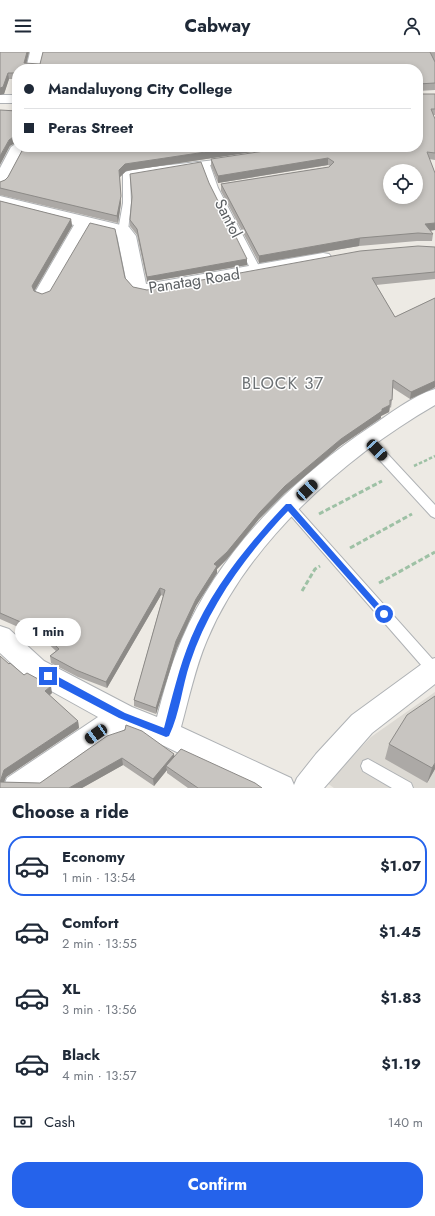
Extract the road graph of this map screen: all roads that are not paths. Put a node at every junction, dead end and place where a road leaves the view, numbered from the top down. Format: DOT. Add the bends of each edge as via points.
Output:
graph roads {
  1 [pos="38,52"];
  2 [pos="34,64"];
  3 [pos="0,99"];
  4 [pos="12,99"];
  5 [pos="16,152"];
  6 [pos="236,159"];
  7 [pos="205,164"];
  8 [pos="0,183"];
  9 [pos="0,200"];
  10 [pos="84,223"];
  11 [pos="123,231"];
  12 [pos="337,256"];
  13 [pos="256,270"];
  14 [pos="43,294"];
  15 [pos="435,396"];
  16 [pos="366,438"];
  17 [pos="431,509"];
  18 [pos="295,515"];
  19 [pos="0,637"];
  20 [pos="434,669"];
  21 [pos="122,716"];
  22 [pos="166,733"];
  23 [pos="368,766"];
  24 [pos="18,788"];
  25 [pos="281,788"];
  26 [pos="307,788"];
  27 [pos="406,788"];
  1 -- 2 [label="street"];
  3 -- 4 [label="street"];
  5 -- 8 [label="street"];
  6 -- 7 [label="lane"];
  7 -- 11 [label="lane" via="133,172 126,175 127,203"];
  7 -- 13 [label="lane, Santol"];
  9 -- 10 [label="street"];
  10 -- 11 [label="street"];
  10 -- 14 [label="street"];
  11 -- 13 [label="street, Panatag Road" via="127,236 136,284 140,289 148,290"];
  12 -- 13 [label="street, Panatag Road"];
  15 -- 16 [label="street"];
  16 -- 17 [label="lane"];
  16 -- 18 [label="street" via="325,473"];
  18 -- 20 [label="lane"];
  18 -- 22 [label="street" via="258,538 218,595 196,637"];
  19 -- 21 [label="street" via="36,669"];
  20 -- 26 [label="street" via="362,724"];
  21 -- 22 [label="street"];
  21 -- 24 [label="street"];
  22 -- 25 [label="street"];
  23 -- 27 [label="lane"];
}
